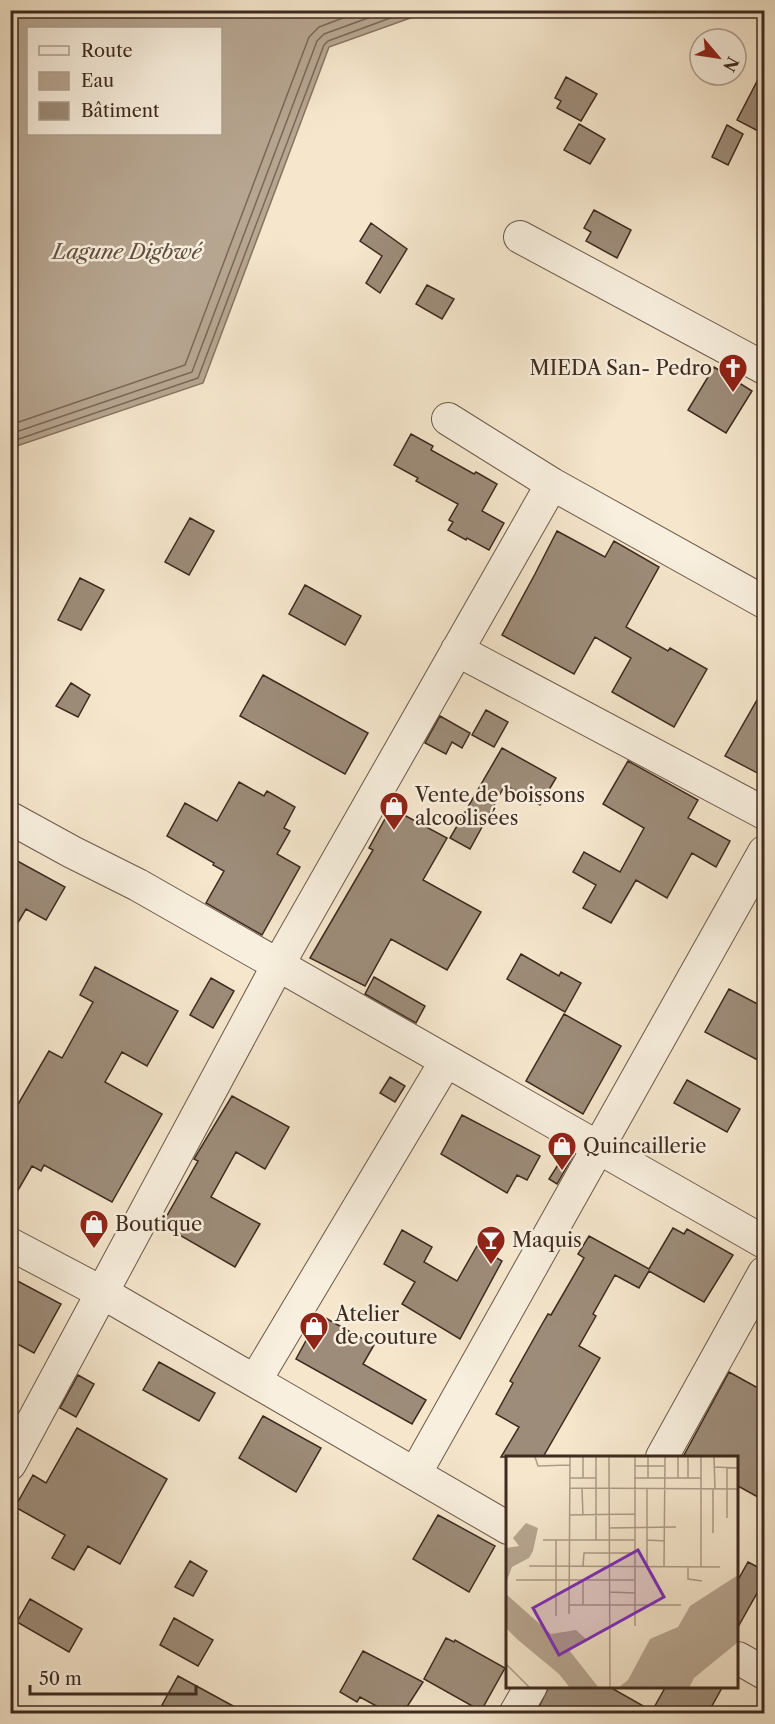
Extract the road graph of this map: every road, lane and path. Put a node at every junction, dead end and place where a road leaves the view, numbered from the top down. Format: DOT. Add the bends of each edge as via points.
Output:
graph roads {
  1 [pos="520,237"];
  2 [pos="765,368"];
  3 [pos="448,419"];
  4 [pos="552,484"];
  5 [pos="765,602"];
  6 [pos="457,650"];
  7 [pos="765,813"];
  8 [pos="10,818"];
  9 [pos="765,852"];
  10 [pos="278,965"];
  11 [pos="446,1061"];
  12 [pos="599,1148"];
  13 [pos="765,1242"];
  14 [pos="10,1244"];
  15 [pos="765,1273"];
  16 [pos="103,1293"];
  17 [pos="255,1381"];
  18 [pos="663,1456"];
  19 [pos="10,1464"];
  20 [pos="415,1474"];
  21 [pos="506,1527"];
  22 [pos="530,1688"];
  23 [pos="515,1713"];
  1 -- 2 [label="street"];
  3 -- 4 [label="street"];
  4 -- 5 [label="street"];
  4 -- 6 [label="street"];
  6 -- 7 [label="street"];
  6 -- 10 [label="street"];
  8 -- 10 [label="street"];
  9 -- 12 [label="street"];
  10 -- 11 [label="street"];
  10 -- 16 [label="street"];
  11 -- 12 [label="street"];
  11 -- 17 [label="street"];
  12 -- 13 [label="street"];
  12 -- 20 [label="street"];
  14 -- 16 [label="street"];
  15 -- 18 [label="street"];
  16 -- 17 [label="street"];
  16 -- 19 [label="street"];
  17 -- 20 [label="street"];
  20 -- 21 [label="street"];
  22 -- 23 [label="street"];
}
